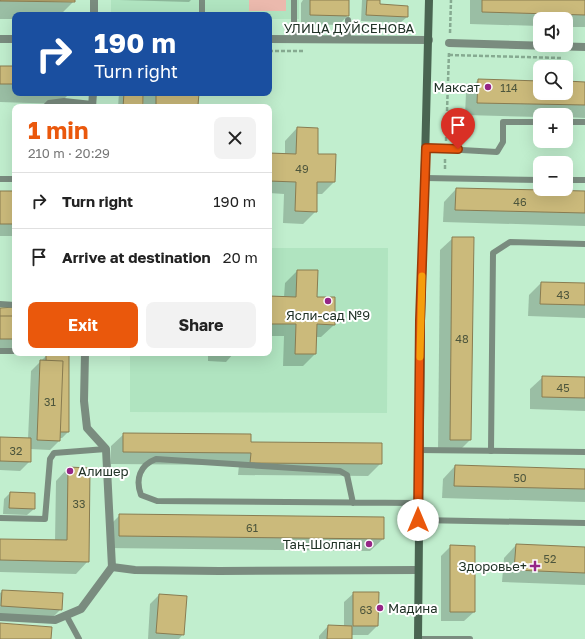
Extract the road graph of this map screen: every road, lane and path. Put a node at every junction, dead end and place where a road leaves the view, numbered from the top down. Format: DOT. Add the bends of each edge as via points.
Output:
graph roads {
  1 [pos="94,0"];
  2 [pos="202,0"];
  3 [pos="294,0"];
  4 [pos="429,0"];
  5 [pos="451,0"];
  6 [pos="94,12"];
  7 [pos="202,12"];
  8 [pos="348,20"];
  9 [pos="0,39"];
  10 [pos="12,39"];
  11 [pos="272,39"];
  12 [pos="294,39"];
  13 [pos="348,40"];
  14 [pos="429,40"];
  15 [pos="449,43"];
  16 [pos="585,47"];
  17 [pos="449,55"];
  18 [pos="562,58"];
  19 [pos="48,104"];
  20 [pos="78,104"];
  21 [pos="533,122"];
  22 [pos="573,122"];
  23 [pos="585,122"];
  24 [pos="426,148"];
  25 [pos="446,149"];
  26 [pos="425,178"];
  27 [pos="444,178"];
  28 [pos="0,179"];
  29 [pos="12,179"];
  30 [pos="533,180"];
  31 [pos="573,180"];
  32 [pos="585,180"];
  33 [pos="585,244"];
  34 [pos="0,304"];
  35 [pos="12,305"];
  36 [pos="12,351"];
  37 [pos="0,352"];
  38 [pos="85,356"];
  39 [pos="106,449"];
  40 [pos="418,450"];
  41 [pos="491,451"];
  42 [pos="585,452"];
  43 [pos="353,503"];
  44 [pos="418,503"];
  45 [pos="0,518"];
  46 [pos="418,520"];
  47 [pos="585,523"];
  48 [pos="112,567"];
  49 [pos="418,570"];
  50 [pos="66,615"];
  51 [pos="0,617"];
  52 [pos="78,639"];
  53 [pos="418,639"];
  54 [pos="470,639"];
  1 -- 6 [label="street"];
  2 -- 7 [label="lane"];
  3 -- 12 [label="lane"];
  4 -- 14 [label="street"];
  5 -- 15 [label="path"];
  8 -- 13 [label="lane"];
  9 -- 10 [label="street"];
  11 -- 12 [label="street, УЛИЦА ДУЙСЕНОВА"];
  12 -- 13 [label="street, УЛИЦА ДУЙСЕНОВА"];
  13 -- 14 [label="street, УЛИЦА ДУЙСЕНОВА"];
  14 -- 24 [label="street"];
  15 -- 16 [label="street"];
  15 -- 17 [label="path"];
  17 -- 18 [label="path"];
  17 -- 25 [label="path"];
  19 -- 20 [label="lane"];
  21 -- 25 [label="lane" via="503,122 503,142 497,152"];
  22 -- 23 [label="lane"];
  24 -- 25 [label="lane"];
  24 -- 26 [label="street"];
  25 -- 27 [label="path"];
  26 -- 27 [label="lane"];
  26 -- 40 [label="street"];
  27 -- 30 [label="lane"];
  28 -- 29 [label="lane"];
  31 -- 32 [label="lane"];
  33 -- 41 [label="lane" via="510,242 492,253"];
  34 -- 35 [label="lane"];
  36 -- 37 [label="lane"];
  38 -- 39 [label="street" via="84,401 87,428"];
  39 -- 45 [label="lane" via="54,453 50,459 45,519"];
  39 -- 48 [label="street"];
  40 -- 41 [label="lane"];
  40 -- 44 [label="street"];
  41 -- 42 [label="lane"];
  43 -- 43 [label="lane" via="157,501 141,495 138,486 140,473 147,463 156,459 340,471 347,474"];
  43 -- 44 [label="lane"];
  44 -- 46 [label="street"];
  46 -- 47 [label="lane"];
  46 -- 49 [label="street"];
  48 -- 49 [label="street" via="135,570 219,571"];
  48 -- 50 [label="street" via="82,609"];
  49 -- 53 [label="street"];
  50 -- 51 [label="street" via="55,620"];
  50 -- 52 [label="lane"];
  53 -- 54 [label="lane"];
}
